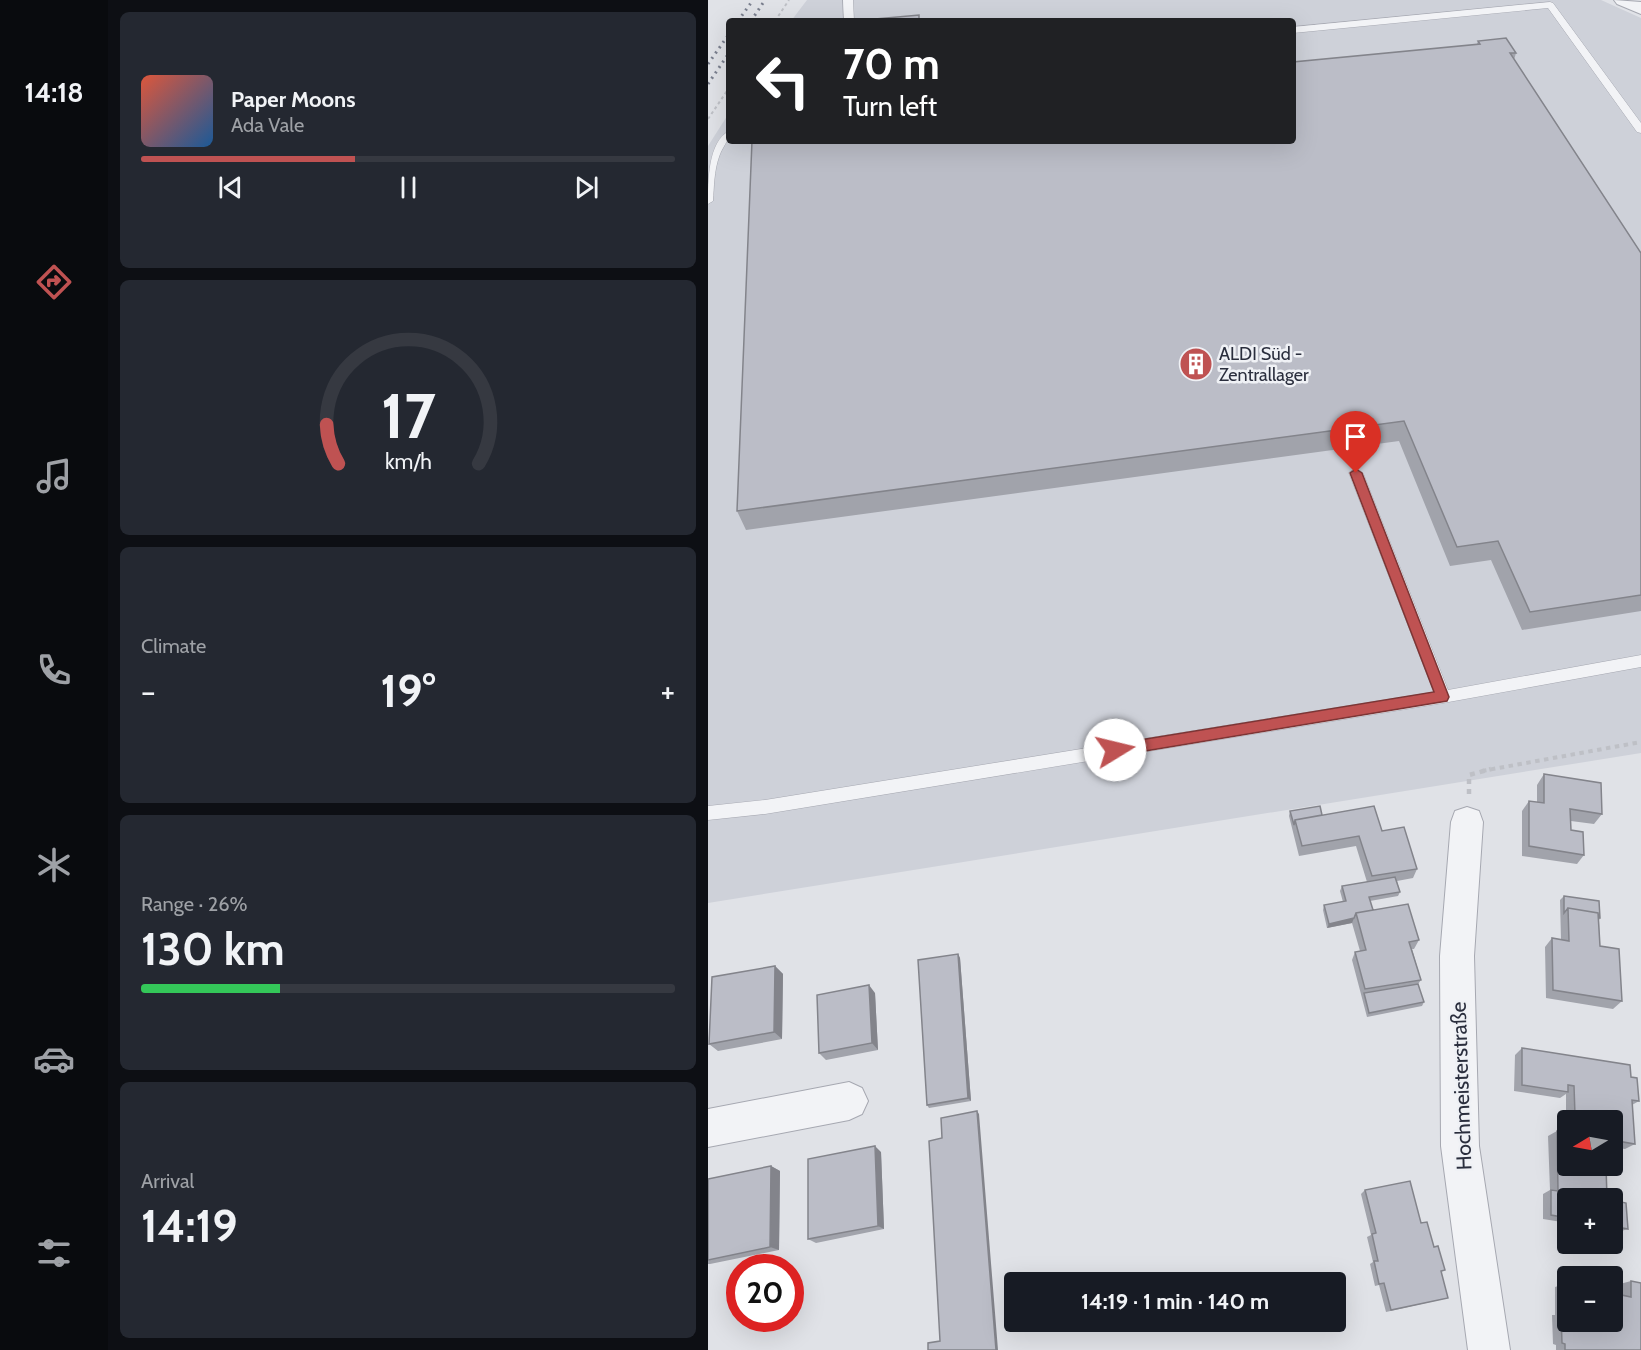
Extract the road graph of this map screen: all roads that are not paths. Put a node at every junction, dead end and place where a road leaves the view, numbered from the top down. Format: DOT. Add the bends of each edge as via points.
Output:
graph roads {
  1 [pos="848,0"];
  2 [pos="1623,0"];
  3 [pos="1554,3"];
  4 [pos="1641,9"];
  5 [pos="849,18"];
  6 [pos="1296,30"];
  7 [pos="1641,130"];
  8 [pos="726,137"];
  9 [pos="708,201"];
  10 [pos="1356,473"];
  11 [pos="1641,661"];
  12 [pos="1443,697"];
  13 [pos="708,813"];
  14 [pos="1467,822"];
  15 [pos="849,1101"];
  16 [pos="708,1128"];
  17 [pos="1489,1350"];
  1 -- 5 [label="lane"];
  2 -- 4 [label="street"];
  3 -- 6 [label="lane"];
  3 -- 7 [label="lane"];
  8 -- 9 [label="lane" via="716,146"];
  10 -- 12 [label="lane"];
  11 -- 12 [label="lane"];
  12 -- 13 [label="lane"];
  14 -- 17 [label="street, Hochmeisterstraße" via="1457,956 1460,1146"];
  15 -- 16 [label="street"];
}
